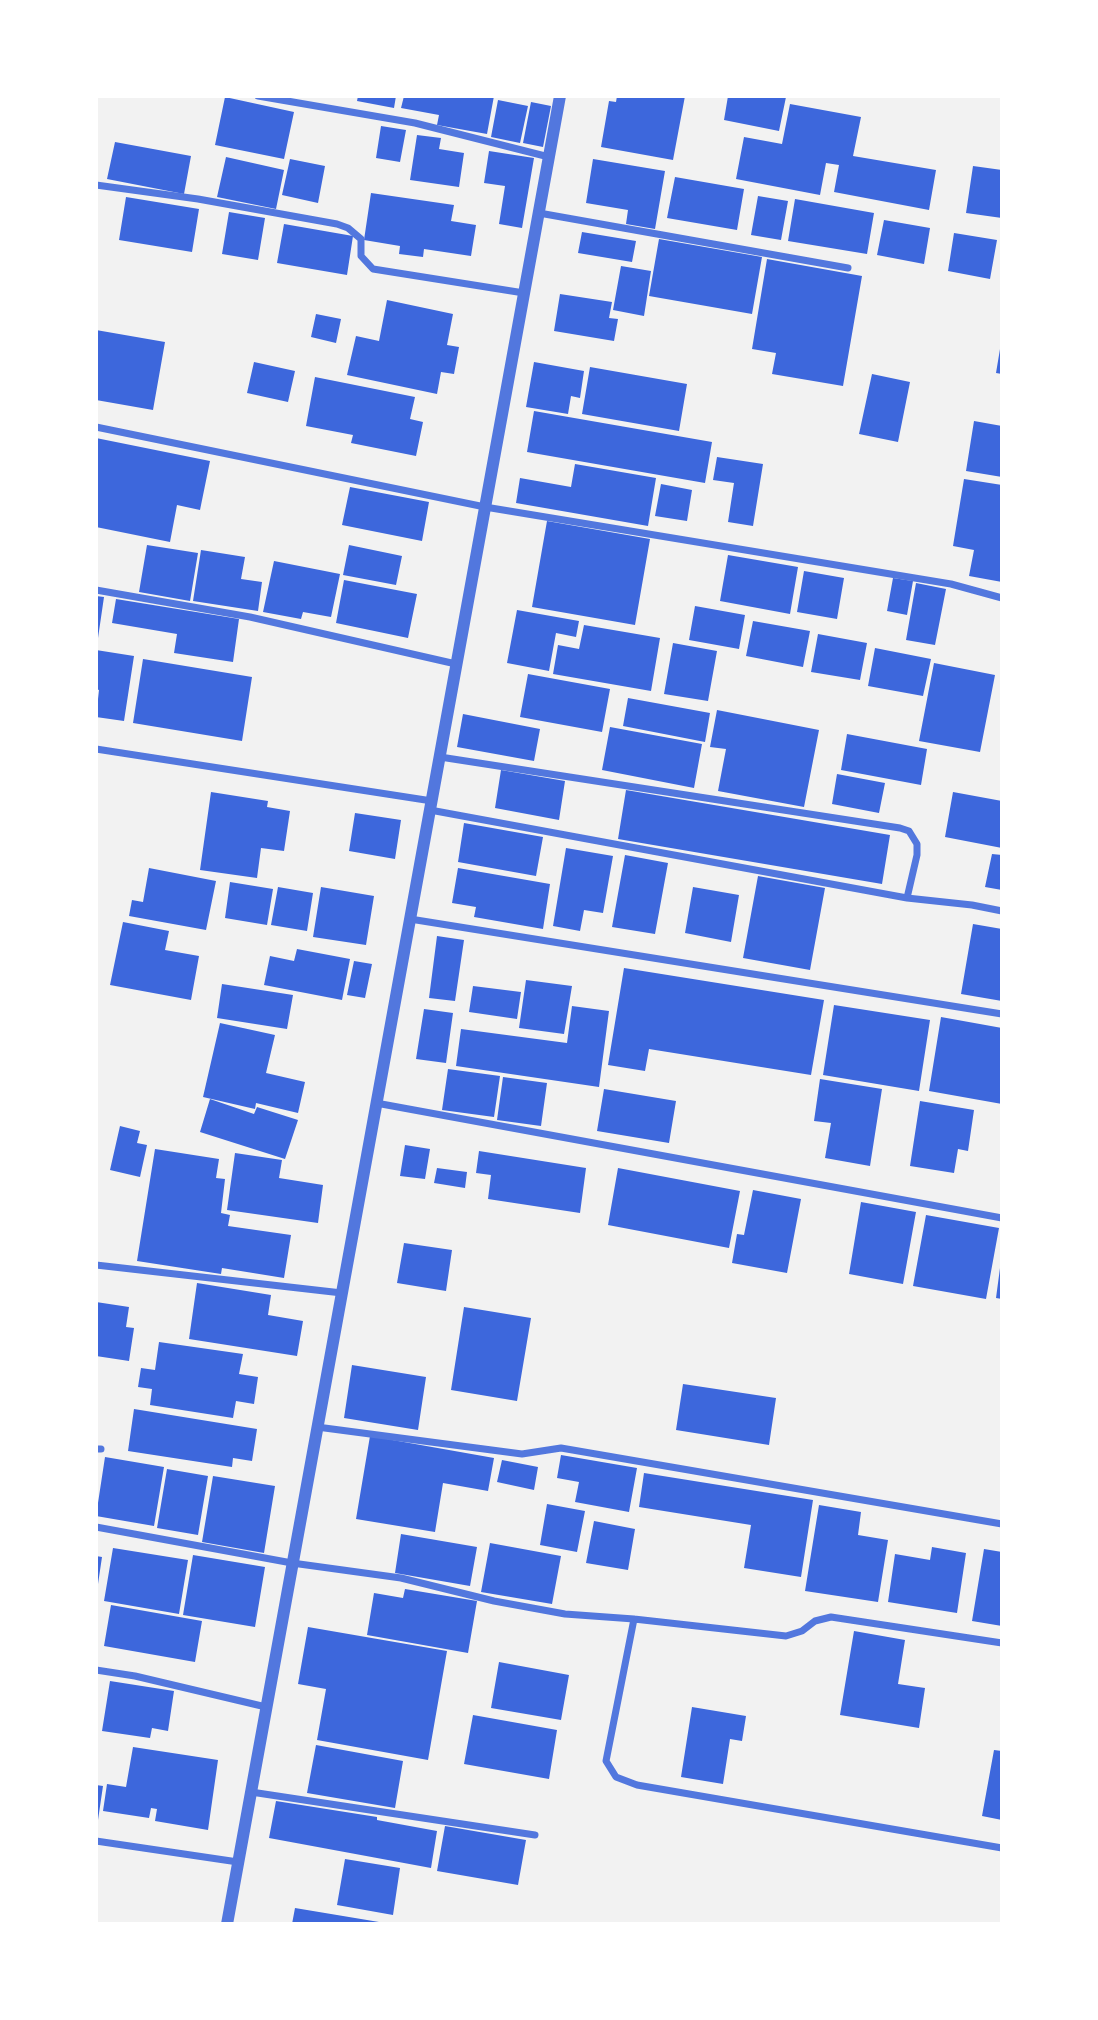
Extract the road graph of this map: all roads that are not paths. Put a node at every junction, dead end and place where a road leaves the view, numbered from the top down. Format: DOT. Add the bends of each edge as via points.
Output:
graph roads {
  1 [pos="258,96"];
  2 [pos="560,96"];
  3 [pos="549,157"];
  4 [pos="96,185"];
  5 [pos="539,213"];
  6 [pos="848,268"];
  7 [pos="524,293"];
  8 [pos="96,427"];
  9 [pos="485,507"];
  10 [pos="96,590"];
  11 [pos="1002,598"];
  12 [pos="456,664"];
  13 [pos="96,749"];
  14 [pos="440,757"];
  15 [pos="431,805"];
  16 [pos="907,898"];
  17 [pos="1002,911"];
  18 [pos="410,919"];
  19 [pos="1002,1014"];
  20 [pos="376,1104"];
  21 [pos="1002,1218"];
  22 [pos="96,1265"];
  23 [pos="342,1293"];
  24 [pos="317,1427"];
  25 [pos="1002,1524"];
  26 [pos="96,1527"];
  27 [pos="292,1563"];
  28 [pos="634,1619"];
  29 [pos="1002,1643"];
  30 [pos="96,1670"];
  31 [pos="266,1707"];
  32 [pos="251,1792"];
  33 [pos="535,1835"];
  34 [pos="96,1841"];
  35 [pos="1002,1848"];
  36 [pos="238,1863"];
  37 [pos="227,1924"];
  1 -- 3 [label="street" via="415,123"];
  2 -- 3 [label="street"];
  3 -- 5 [label="street"];
  4 -- 7 [label="street" via="337,224 361,239 361,256 373,269"];
  5 -- 6 [label="street"];
  5 -- 7 [label="street"];
  7 -- 9 [label="street"];
  8 -- 9 [label="street"];
  9 -- 11 [label="street" via="951,584"];
  9 -- 12 [label="street"];
  10 -- 12 [label="street" via="250,617"];
  12 -- 14 [label="street"];
  13 -- 15 [label="street"];
  14 -- 15 [label="street"];
  14 -- 16 [label="street" via="900,828 909,831 917,844"];
  15 -- 16 [label="street"];
  15 -- 18 [label="street"];
  16 -- 17 [label="street"];
  18 -- 19 [label="street"];
  18 -- 20 [label="street"];
  20 -- 21 [label="street"];
  20 -- 23 [label="street"];
  22 -- 23 [label="street"];
  23 -- 24 [label="street"];
  24 -- 25 [label="street" via="522,1454 561,1448"];
  24 -- 27 [label="street"];
  26 -- 27 [label="street"];
  27 -- 28 [label="street" via="401,1578 565,1614"];
  27 -- 31 [label="street"];
  28 -- 29 [label="street" via="786,1636 831,1617"];
  28 -- 35 [label="street" via="606,1762 616,1776 637,1784"];
  30 -- 31 [label="street"];
  31 -- 32 [label="street"];
  32 -- 33 [label="street"];
  32 -- 36 [label="street"];
  34 -- 36 [label="street"];
  36 -- 37 [label="street"];
}
